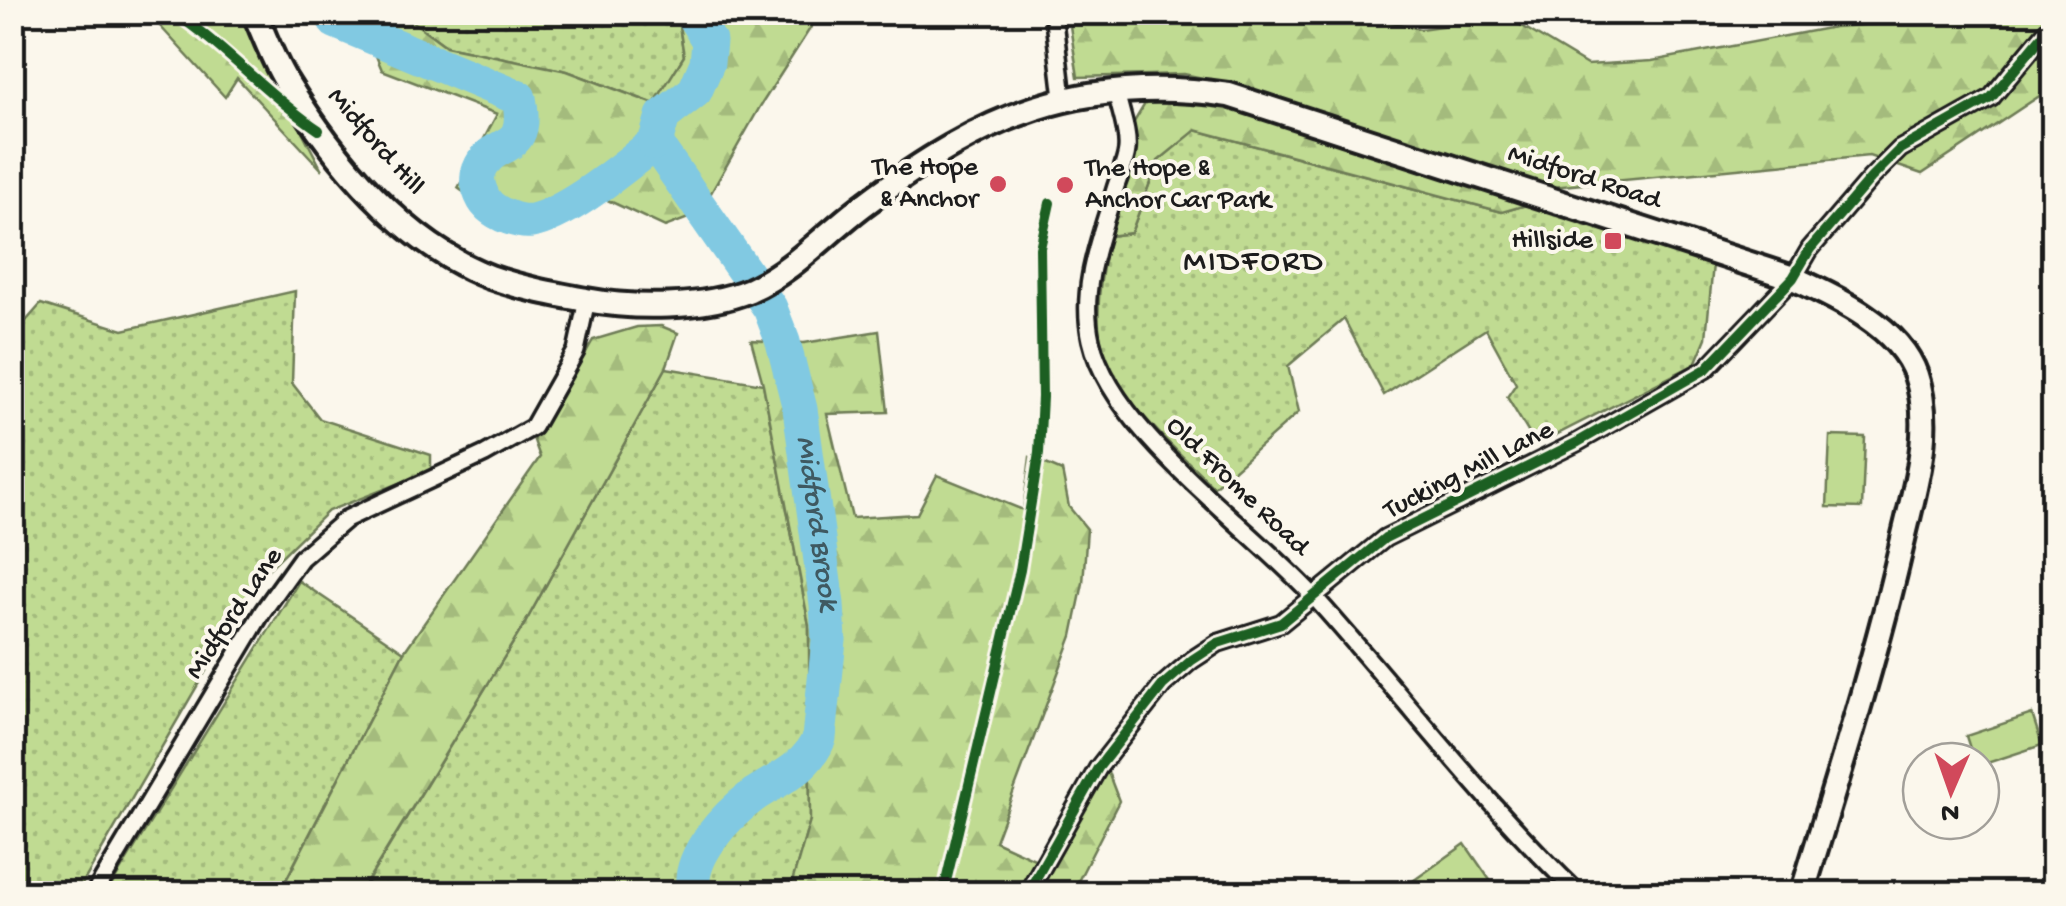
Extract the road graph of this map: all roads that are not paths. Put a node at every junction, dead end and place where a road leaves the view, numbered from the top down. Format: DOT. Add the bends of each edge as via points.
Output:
graph roads {
  1 [pos="254,12"];
  2 [pos="1054,12"];
  3 [pos="2054,22"];
  4 [pos="1062,89"];
  5 [pos="1116,90"];
  6 [pos="1793,278"];
  7 [pos="726,297"];
  8 [pos="587,300"];
  9 [pos="1314,596"];
  10 [pos="94,894"];
  11 [pos="1027,894"];
  12 [pos="1579,894"];
  13 [pos="1802,894"];
  1 -- 8 [label="main road, Midford Hill" via="284,78 319,130 409,226 488,276"];
  2 -- 4 [label="street"];
  3 -- 6 [label="street, Tucking Mill Lane" via="1991,98 1900,149 1810,249"];
  4 -- 5 [label="main road, Midford Road"];
  4 -- 7 [label="main road, Midford Road" via="953,144 762,284"];
  5 -- 6 [label="main road, Midford Road" via="1228,95"];
  5 -- 9 [label="street, Old Frome Road" via="1127,151 1088,282 1090,338 1099,366 1146,434"];
  6 -- 9 [label="street, Tucking Mill Lane" via="1706,369 1385,538"];
  6 -- 13 [label="main road, Midford Road" via="1866,318 1903,351 1916,374 1924,433 1880,639"];
  7 -- 8 [label="main road, Midford Hill" via="652,306"];
  8 -- 10 [label="street, Midford Lane" via="576,351 532,427 346,519 302,558 254,625"];
  9 -- 11 [label="street, Tucking Mill Lane" via="1280,623 1218,643 1163,685 1098,768"];
  9 -- 12 [label="street, Old Frome Road" via="1527,844"];
}
